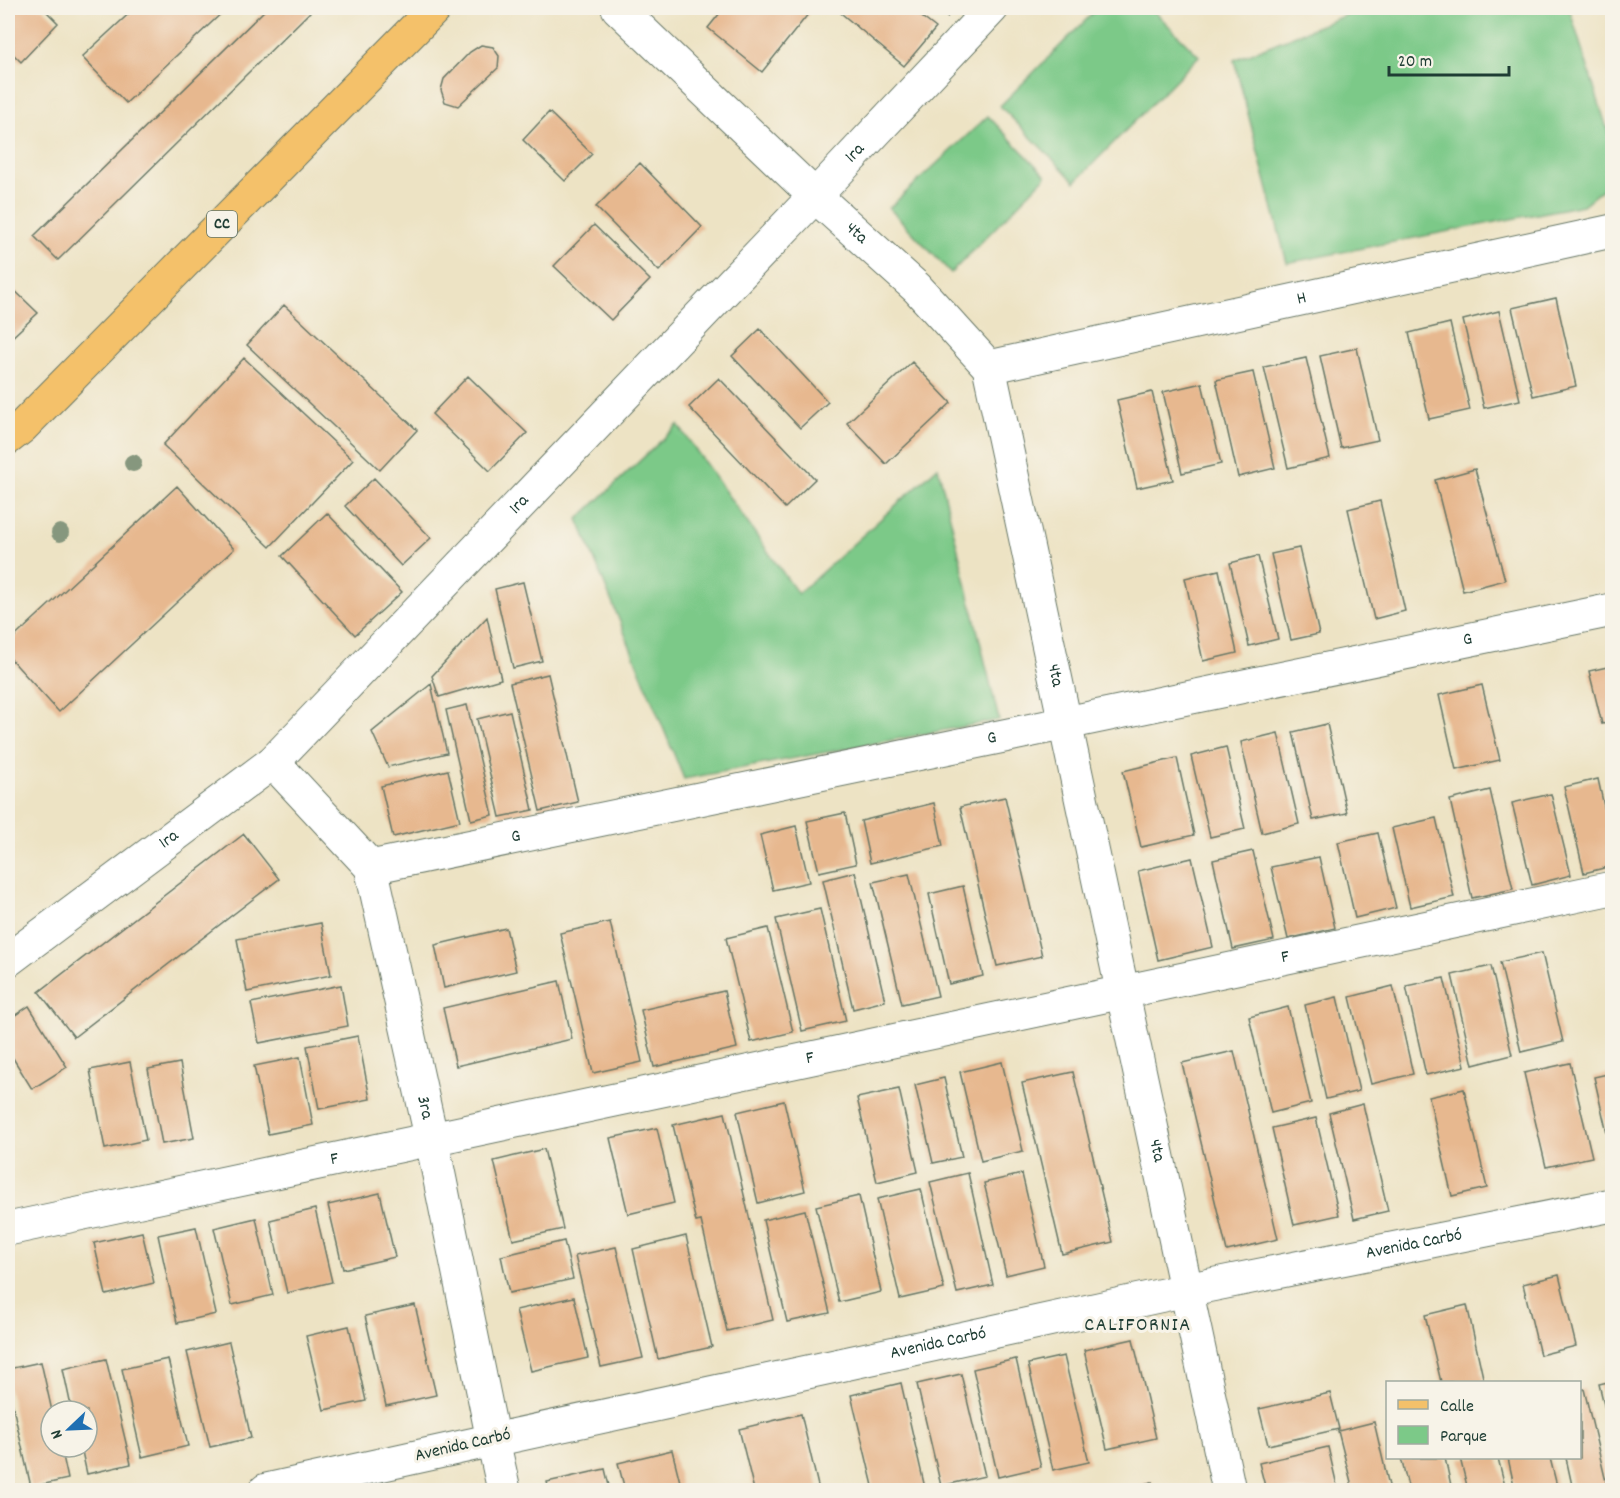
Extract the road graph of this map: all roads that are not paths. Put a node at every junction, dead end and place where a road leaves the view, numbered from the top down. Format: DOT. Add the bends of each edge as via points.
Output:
graph roads {
  1 [pos="435,8"];
  2 [pos="618,8"];
  3 [pos="992,8"];
  4 [pos="815,196"];
  5 [pos="1612,231"];
  6 [pos="989,367"];
  7 [pos="8,438"];
  8 [pos="1612,610"];
  9 [pos="1065,723"];
  10 [pos="273,762"];
  11 [pos="371,867"];
  12 [pos="1612,888"];
  13 [pos="8,960"];
  14 [pos="1122,993"];
  15 [pos="432,1141"];
  16 [pos="1612,1205"];
  17 [pos="8,1229"];
  18 [pos="1186,1290"];
  19 [pos="493,1440"];
  20 [pos="266,1491"];
  21 [pos="504,1491"];
  22 [pos="1228,1491"];
  1 -- 7 [label="main road, CC"];
  2 -- 4 [label="street, 4ta"];
  3 -- 4 [label="street, 1ra"];
  4 -- 6 [label="street, 4ta" via="917,288"];
  4 -- 10 [label="street, 1ra"];
  5 -- 6 [label="street, H"];
  6 -- 9 [label="street, 4ta"];
  8 -- 9 [label="street, G"];
  9 -- 11 [label="street, G"];
  9 -- 14 [label="street, 4ta"];
  10 -- 11 [label="street"];
  10 -- 13 [label="street, 1ra"];
  11 -- 15 [label="street, 3ra"];
  12 -- 14 [label="street, F"];
  14 -- 15 [label="street, F"];
  14 -- 18 [label="street, 4ta"];
  15 -- 17 [label="street, F"];
  15 -- 19 [label="street, 3ra"];
  16 -- 18 [label="street, Avenida Carbó"];
  18 -- 19 [label="street, Avenida Carbó"];
  18 -- 22 [label="street, 4ta"];
  19 -- 20 [label="street, Avenida Carbó"];
  19 -- 21 [label="street, 3ra"];
}
